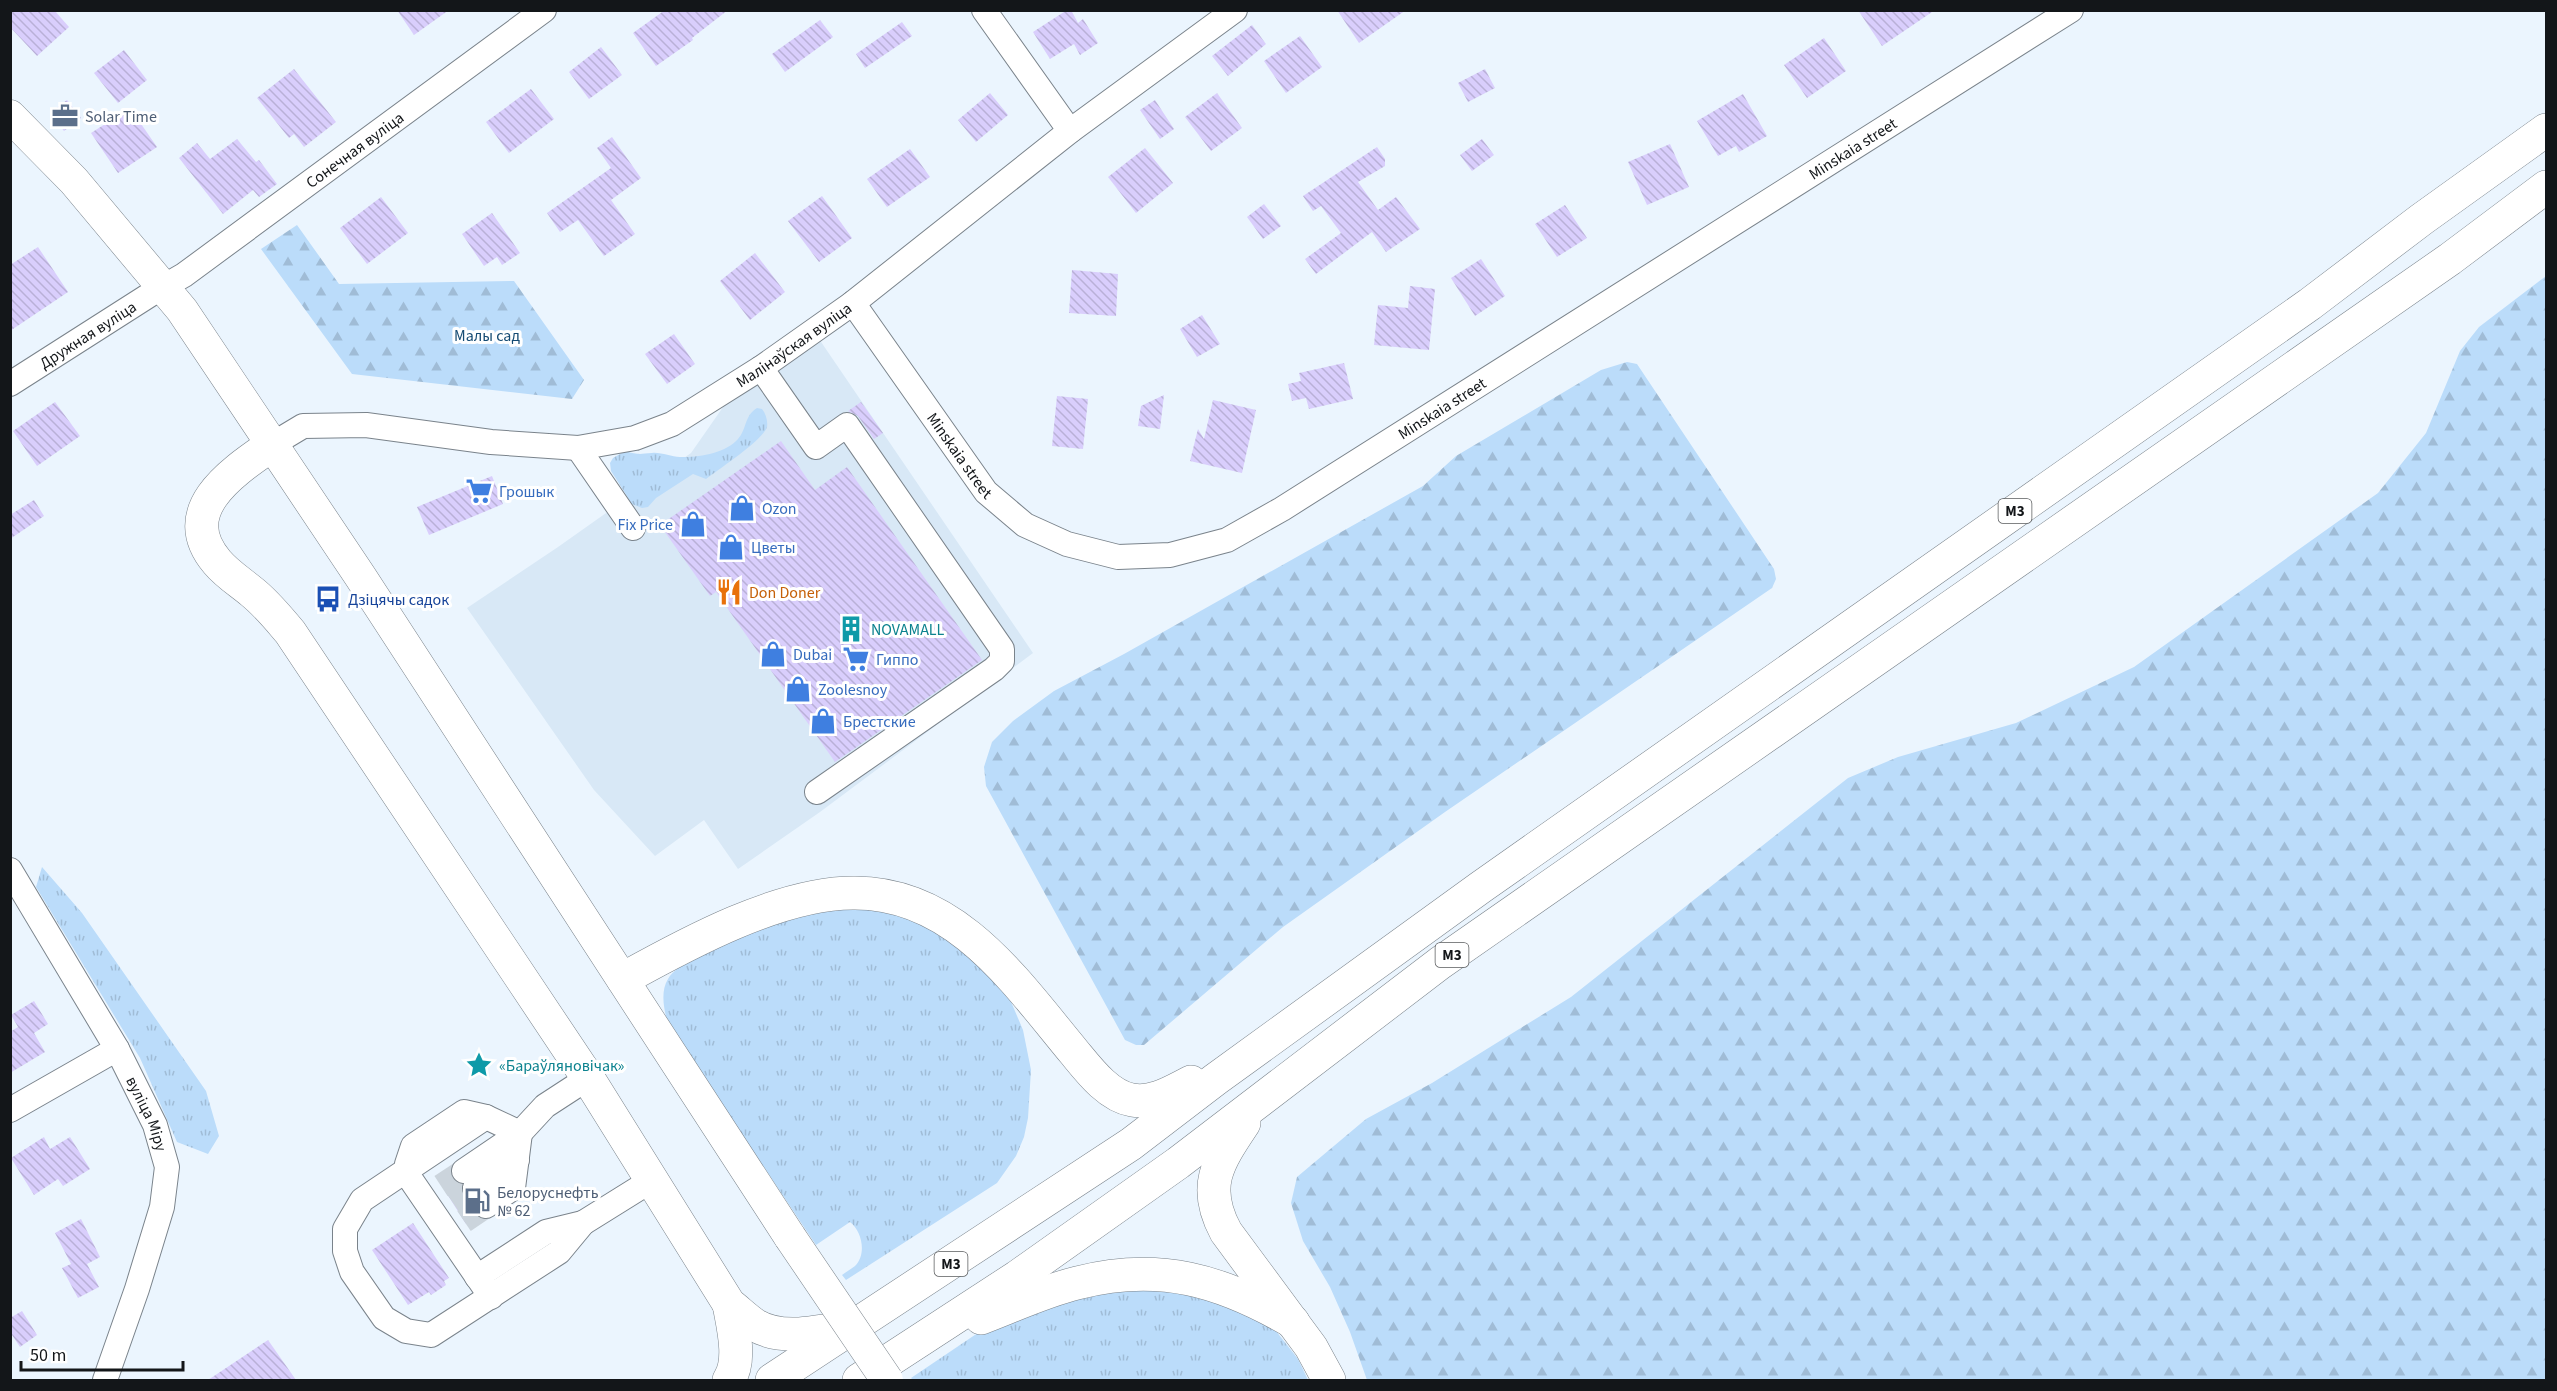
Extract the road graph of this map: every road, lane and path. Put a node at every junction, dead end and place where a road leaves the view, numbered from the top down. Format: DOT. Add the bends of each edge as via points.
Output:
graph roads {
  1 [pos="544,10"];
  2 [pos="984,10"];
  3 [pos="1235,10"];
  4 [pos="2071,10"];
  5 [pos="10,116"];
  6 [pos="2547,130"];
  7 [pos="1070,131"];
  8 [pos="2547,188"];
  9 [pos="164,287"];
  10 [pos="853,303"];
  11 [pos="761,368"];
  12 [pos="10,384"];
  13 [pos="273,444"];
  14 [pos="578,448"];
  15 [pos="633,528"];
  16 [pos="817,792"];
  17 [pos="10,870"];
  18 [pos="623,979"];
  19 [pos="1265,1044"];
  20 [pos="117,1049"];
  21 [pos="588,1078"];
  22 [pos="1259,1101"];
  23 [pos="10,1110"];
  24 [pos="520,1133"];
  25 [pos="405,1172"];
  26 [pos="652,1180"];
  27 [pos="583,1223"];
  28 [pos="477,1277"];
  29 [pos="491,1297"];
  30 [pos="729,1304"];
  31 [pos="1293,1322"];
  32 [pos="860,1324"];
  33 [pos="916,1345"];
  34 [pos="105,1380"];
  35 [pos="729,1380"];
  36 [pos="772,1380"];
  37 [pos="859,1380"];
  38 [pos="887,1380"];
  39 [pos="1329,1380"];
  1 -- 9 [label="street, Сонечная вуліца"];
  2 -- 7 [label="street"];
  3 -- 7 [label="street, Малінаўская вуліца"];
  4 -- 10 [label="street, Minskaia street" via="1282,509 1227,540 1170,555 1118,557 1067,543 1025,525 986,492"];
  5 -- 9 [label="main road" via="74,181"];
  6 -- 19 [label="highway, М3" via="2310,304 1481,887"];
  7 -- 10 [label="street, Малінаўская вуліца"];
  8 -- 22 [label="highway, М3" via="1440,963"];
  9 -- 12 [label="street, Дружная вуліца"];
  9 -- 13 [label="main road"];
  10 -- 11 [label="street, Малінаўская вуліца"];
  11 -- 14 [label="street, Малінаўская вуліца" via="672,424 635,438"];
  11 -- 16 [label="street" via="816,447 847,425 1002,649 1002,661 994,669"];
  13 -- 14 [label="street, Малінаўская вуліца" via="303,426 366,425 491,442"];
  13 -- 18 [label="main road"];
  13 -- 21 [label="highway" via="232,474 207,503 202,526 208,550 290,632"];
  14 -- 15 [label="street"];
  17 -- 20 [label="street, вуліца Міру"];
  18 -- 19 [label="highway" via="740,920 831,895 881,895 945,917 973,938 1095,1077 1130,1100 1147,1101 1168,1094"];
  18 -- 38 [label="main road, bridge"];
  19 -- 32 [label="highway, М3" via="1131,1144"];
  20 -- 23 [label="street"];
  20 -- 34 [label="street, вуліца Міру" via="155,1125 167,1167 162,1207"];
  21 -- 24 [label="street" via="545,1106"];
  21 -- 26 [label="highway"];
  22 -- 31 [label="highway" via="1216,1170 1214,1202 1226,1232"];
  22 -- 33 [label="highway, М3" via="1027,1271"];
  24 -- 24 [label="street" via="475,1188 513,1188"];
  24 -- 25 [label="street" via="486,1117 464,1112 413,1146"];
  25 -- 28 [label="street" via="444,1209"];
  25 -- 29 [label="street" via="362,1200 345,1229 345,1251 352,1272 384,1318 406,1331 431,1335"];
  26 -- 27 [label="street"];
  26 -- 30 [label="highway"];
  27 -- 28 [label="street" via="546,1232"];
  27 -- 29 [label="street" via="559,1252"];
  28 -- 29 [label="street"];
  30 -- 32 [label="highway" via="756,1326 778,1332 800,1334"];
  30 -- 35 [label="highway" via="735,1338 735,1362"];
  31 -- 33 [label="highway" via="1215,1284 1131,1275 1049,1291"];
  31 -- 39 [label="highway"];
  32 -- 36 [label="highway, М3"];
  33 -- 37 [label="highway, М3"];
}
